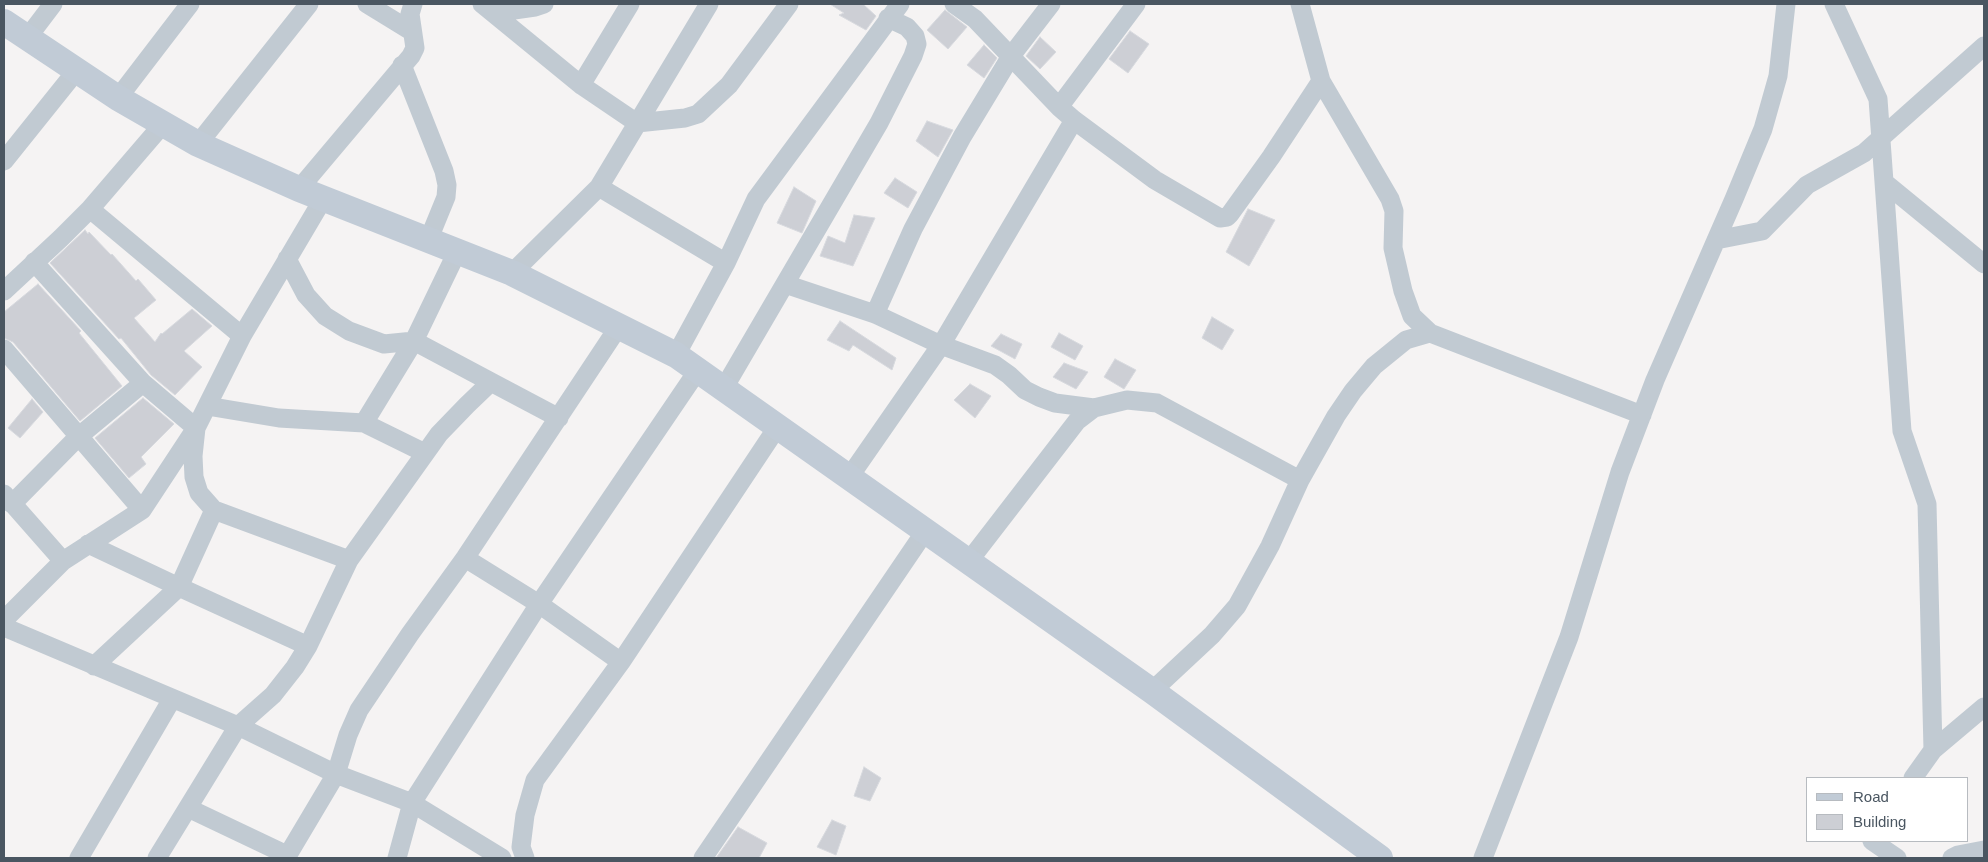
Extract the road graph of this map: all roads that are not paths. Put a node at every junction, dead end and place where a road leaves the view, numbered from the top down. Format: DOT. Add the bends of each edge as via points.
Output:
graph roads {
  1 [pos="53,4"];
  2 [pos="190,4"];
  3 [pos="309,4"];
  4 [pos="367,4"];
  5 [pos="413,4"];
  6 [pos="544,4"];
  7 [pos="630,4"];
  8 [pos="709,4"];
  9 [pos="789,4"];
  10 [pos="954,4"];
  11 [pos="1051,4"];
  12 [pos="1136,4"];
  13 [pos="1300,4"];
  14 [pos="1786,4"];
  15 [pos="1834,4"];
  16 [pos="488,8"];
  17 [pos="894,11"];
  18 [pos="4,22"];
  19 [pos="412,31"];
  20 [pos="28,37"];
  21 [pos="1984,46"];
  22 [pos="1012,56"];
  23 [pos="402,65"];
  24 [pos="77,70"];
  25 [pos="1320,80"];
  26 [pos="581,85"];
  27 [pos="118,98"];
  28 [pos="1058,107"];
  29 [pos="1074,120"];
  30 [pos="163,124"];
  31 [pos="637,124"];
  32 [pos="1881,138"];
  33 [pos="198,144"];
  34 [pos="4,161"];
  35 [pos="1884,182"];
  36 [pos="599,187"];
  37 [pos="299,189"];
  38 [pos="323,199"];
  39 [pos="90,209"];
  40 [pos="428,240"];
  41 [pos="1716,240"];
  42 [pos="457,252"];
  43 [pos="287,259"];
  44 [pos="34,262"];
  45 [pos="726,263"];
  46 [pos="1984,264"];
  47 [pos="512,273"];
  48 [pos="785,284"];
  49 [pos="4,291"];
  50 [pos="875,314"];
  51 [pos="1412,316"];
  52 [pos="620,326"];
  53 [pos="1430,333"];
  54 [pos="242,336"];
  55 [pos="1406,340"];
  56 [pos="414,341"];
  57 [pos="941,345"];
  58 [pos="4,349"];
  59 [pos="676,355"];
  60 [pos="698,370"];
  61 [pos="143,382"];
  62 [pos="491,382"];
  63 [pos="724,388"];
  64 [pos="207,406"];
  65 [pos="1094,408"];
  66 [pos="1642,415"];
  67 [pos="559,418"];
  68 [pos="364,423"];
  69 [pos="778,426"];
  70 [pos="196,428"];
  71 [pos="78,438"];
  72 [pos="425,452"];
  73 [pos="850,476"];
  74 [pos="1300,480"];
  75 [pos="8,499"];
  76 [pos="142,510"];
  77 [pos="214,510"];
  78 [pos="926,530"];
  79 [pos="88,544"];
  80 [pos="465,558"];
  81 [pos="349,560"];
  82 [pos="63,561"];
  83 [pos="969,561"];
  84 [pos="179,587"];
  85 [pos="539,604"];
  86 [pos="4,620"];
  87 [pos="4,627"];
  88 [pos="308,646"];
  89 [pos="621,662"];
  90 [pos="94,666"];
  91 [pos="1152,691"];
  92 [pos="172,699"];
  93 [pos="1984,707"];
  94 [pos="238,726"];
  95 [pos="1933,750"];
  96 [pos="336,774"];
  97 [pos="1914,777"];
  98 [pos="412,803"];
  99 [pos="188,808"];
  100 [pos="1873,842"];
  101 [pos="1984,850"];
  102 [pos="286,856"];
  103 [pos="79,858"];
  104 [pos="157,858"];
  105 [pos="397,858"];
  106 [pos="502,858"];
  107 [pos="525,858"];
  108 [pos="703,858"];
  109 [pos="1380,858"];
  110 [pos="1483,858"];
  111 [pos="1897,858"];
  112 [pos="1952,858"];
  1 -- 20 [label="street"];
  2 -- 27 [label="street"];
  3 -- 33 [label="street"];
  4 -- 19 [label="street"];
  5 -- 19 [label="street" via="410,14"];
  6 -- 16 [label="street"];
  7 -- 26 [label="street"];
  8 -- 31 [label="street"];
  9 -- 31 [label="street" via="729,85 698,114"];
  10 -- 22 [label="street" via="975,19"];
  11 -- 22 [label="street"];
  12 -- 28 [label="street"];
  13 -- 25 [label="street"];
  14 -- 41 [label="street" via="1778,76 1762,129"];
  15 -- 32 [label="street" via="1878,100"];
  16 -- 26 [label="street"];
  17 -- 45 [label="street" via="756,200"];
  17 -- 48 [label="street" via="918,44 879,123"];
  18 -- 20 [label="street"];
  19 -- 23 [label="street" via="415,48"];
  20 -- 24 [label="street"];
  21 -- 32 [label="street"];
  22 -- 28 [label="street"];
  22 -- 50 [label="street" via="962,137 913,228"];
  23 -- 37 [label="street"];
  23 -- 40 [label="street" via="447,184 446,197"];
  24 -- 27 [label="street"];
  24 -- 34 [label="street"];
  25 -- 29 [label="street" via="1271,157 1224,218 1155,180"];
  25 -- 51 [label="street" via="1390,199 1394,211 1396,268"];
  26 -- 31 [label="street"];
  27 -- 30 [label="street"];
  28 -- 29 [label="street"];
  29 -- 57 [label="street"];
  30 -- 33 [label="street"];
  30 -- 39 [label="street"];
  31 -- 36 [label="street"];
  32 -- 35 [label="street"];
  32 -- 41 [label="street" via="1864,153 1807,185 1762,231"];
  33 -- 37 [label="street"];
  35 -- 46 [label="street"];
  35 -- 95 [label="street" via="1902,431 1926,504"];
  36 -- 45 [label="street"];
  36 -- 47 [label="street"];
  37 -- 38 [label="street"];
  38 -- 40 [label="street"];
  38 -- 43 [label="street"];
  39 -- 44 [label="street"];
  39 -- 54 [label="street"];
  40 -- 42 [label="street"];
  41 -- 66 [label="street"];
  42 -- 47 [label="street"];
  42 -- 56 [label="street"];
  43 -- 54 [label="street"];
  43 -- 56 [label="street" via="306,294 325,316 350,332 384,344"];
  44 -- 49 [label="street"];
  44 -- 61 [label="street"];
  45 -- 59 [label="street"];
  47 -- 52 [label="street"];
  48 -- 50 [label="street"];
  48 -- 63 [label="street"];
  50 -- 57 [label="street"];
  51 -- 53 [label="street"];
  51 -- 55 [label="street"];
  52 -- 59 [label="street"];
  52 -- 67 [label="street"];
  53 -- 55 [label="street"];
  53 -- 66 [label="street"];
  54 -- 64 [label="street"];
  55 -- 74 [label="street" via="1374,366 1353,391"];
  56 -- 62 [label="street"];
  56 -- 68 [label="street"];
  57 -- 65 [label="street" via="994,366 1039,397 1055,403"];
  57 -- 73 [label="street"];
  58 -- 71 [label="street"];
  59 -- 60 [label="street"];
  60 -- 63 [label="street"];
  60 -- 85 [label="street"];
  61 -- 70 [label="street"];
  61 -- 71 [label="street"];
  62 -- 67 [label="street"];
  62 -- 72 [label="street"];
  63 -- 69 [label="street"];
  64 -- 68 [label="street" via="279,418"];
  64 -- 70 [label="street"];
  65 -- 74 [label="street" via="1127,400 1157,403"];
  65 -- 83 [label="street" via="1078,421"];
  66 -- 110 [label="street" via="1620,472 1569,637"];
  67 -- 80 [label="street"];
  68 -- 72 [label="street"];
  69 -- 73 [label="street"];
  69 -- 89 [label="street"];
  70 -- 76 [label="street"];
  70 -- 77 [label="street" via="194,477 199,493"];
  71 -- 75 [label="street"];
  71 -- 76 [label="street"];
  72 -- 81 [label="street"];
  73 -- 78 [label="street"];
  74 -- 91 [label="street" via="1270,546 1237,606 1212,635"];
  75 -- 82 [label="street"];
  76 -- 79 [label="street"];
  77 -- 81 [label="street"];
  77 -- 84 [label="street"];
  78 -- 83 [label="street"];
  78 -- 108 [label="street"];
  79 -- 82 [label="street"];
  79 -- 84 [label="street"];
  80 -- 85 [label="street"];
  80 -- 96 [label="street" via="359,710"];
  81 -- 88 [label="street"];
  82 -- 86 [label="street"];
  83 -- 91 [label="street"];
  84 -- 88 [label="street"];
  84 -- 90 [label="street"];
  85 -- 89 [label="street"];
  85 -- 98 [label="street"];
  87 -- 90 [label="street"];
  88 -- 94 [label="street" via="273,695"];
  89 -- 107 [label="street" via="535,780 525,815 521,847"];
  90 -- 92 [label="street"];
  91 -- 109 [label="street"];
  92 -- 94 [label="street"];
  92 -- 103 [label="street"];
  93 -- 95 [label="street"];
  94 -- 96 [label="street"];
  94 -- 99 [label="street"];
  95 -- 97 [label="street"];
  96 -- 98 [label="street"];
  96 -- 102 [label="street"];
  98 -- 105 [label="street"];
  98 -- 106 [label="street"];
  99 -- 102 [label="street"];
  99 -- 104 [label="street"];
  100 -- 111 [label="street"];
  101 -- 112 [label="street"];
}
